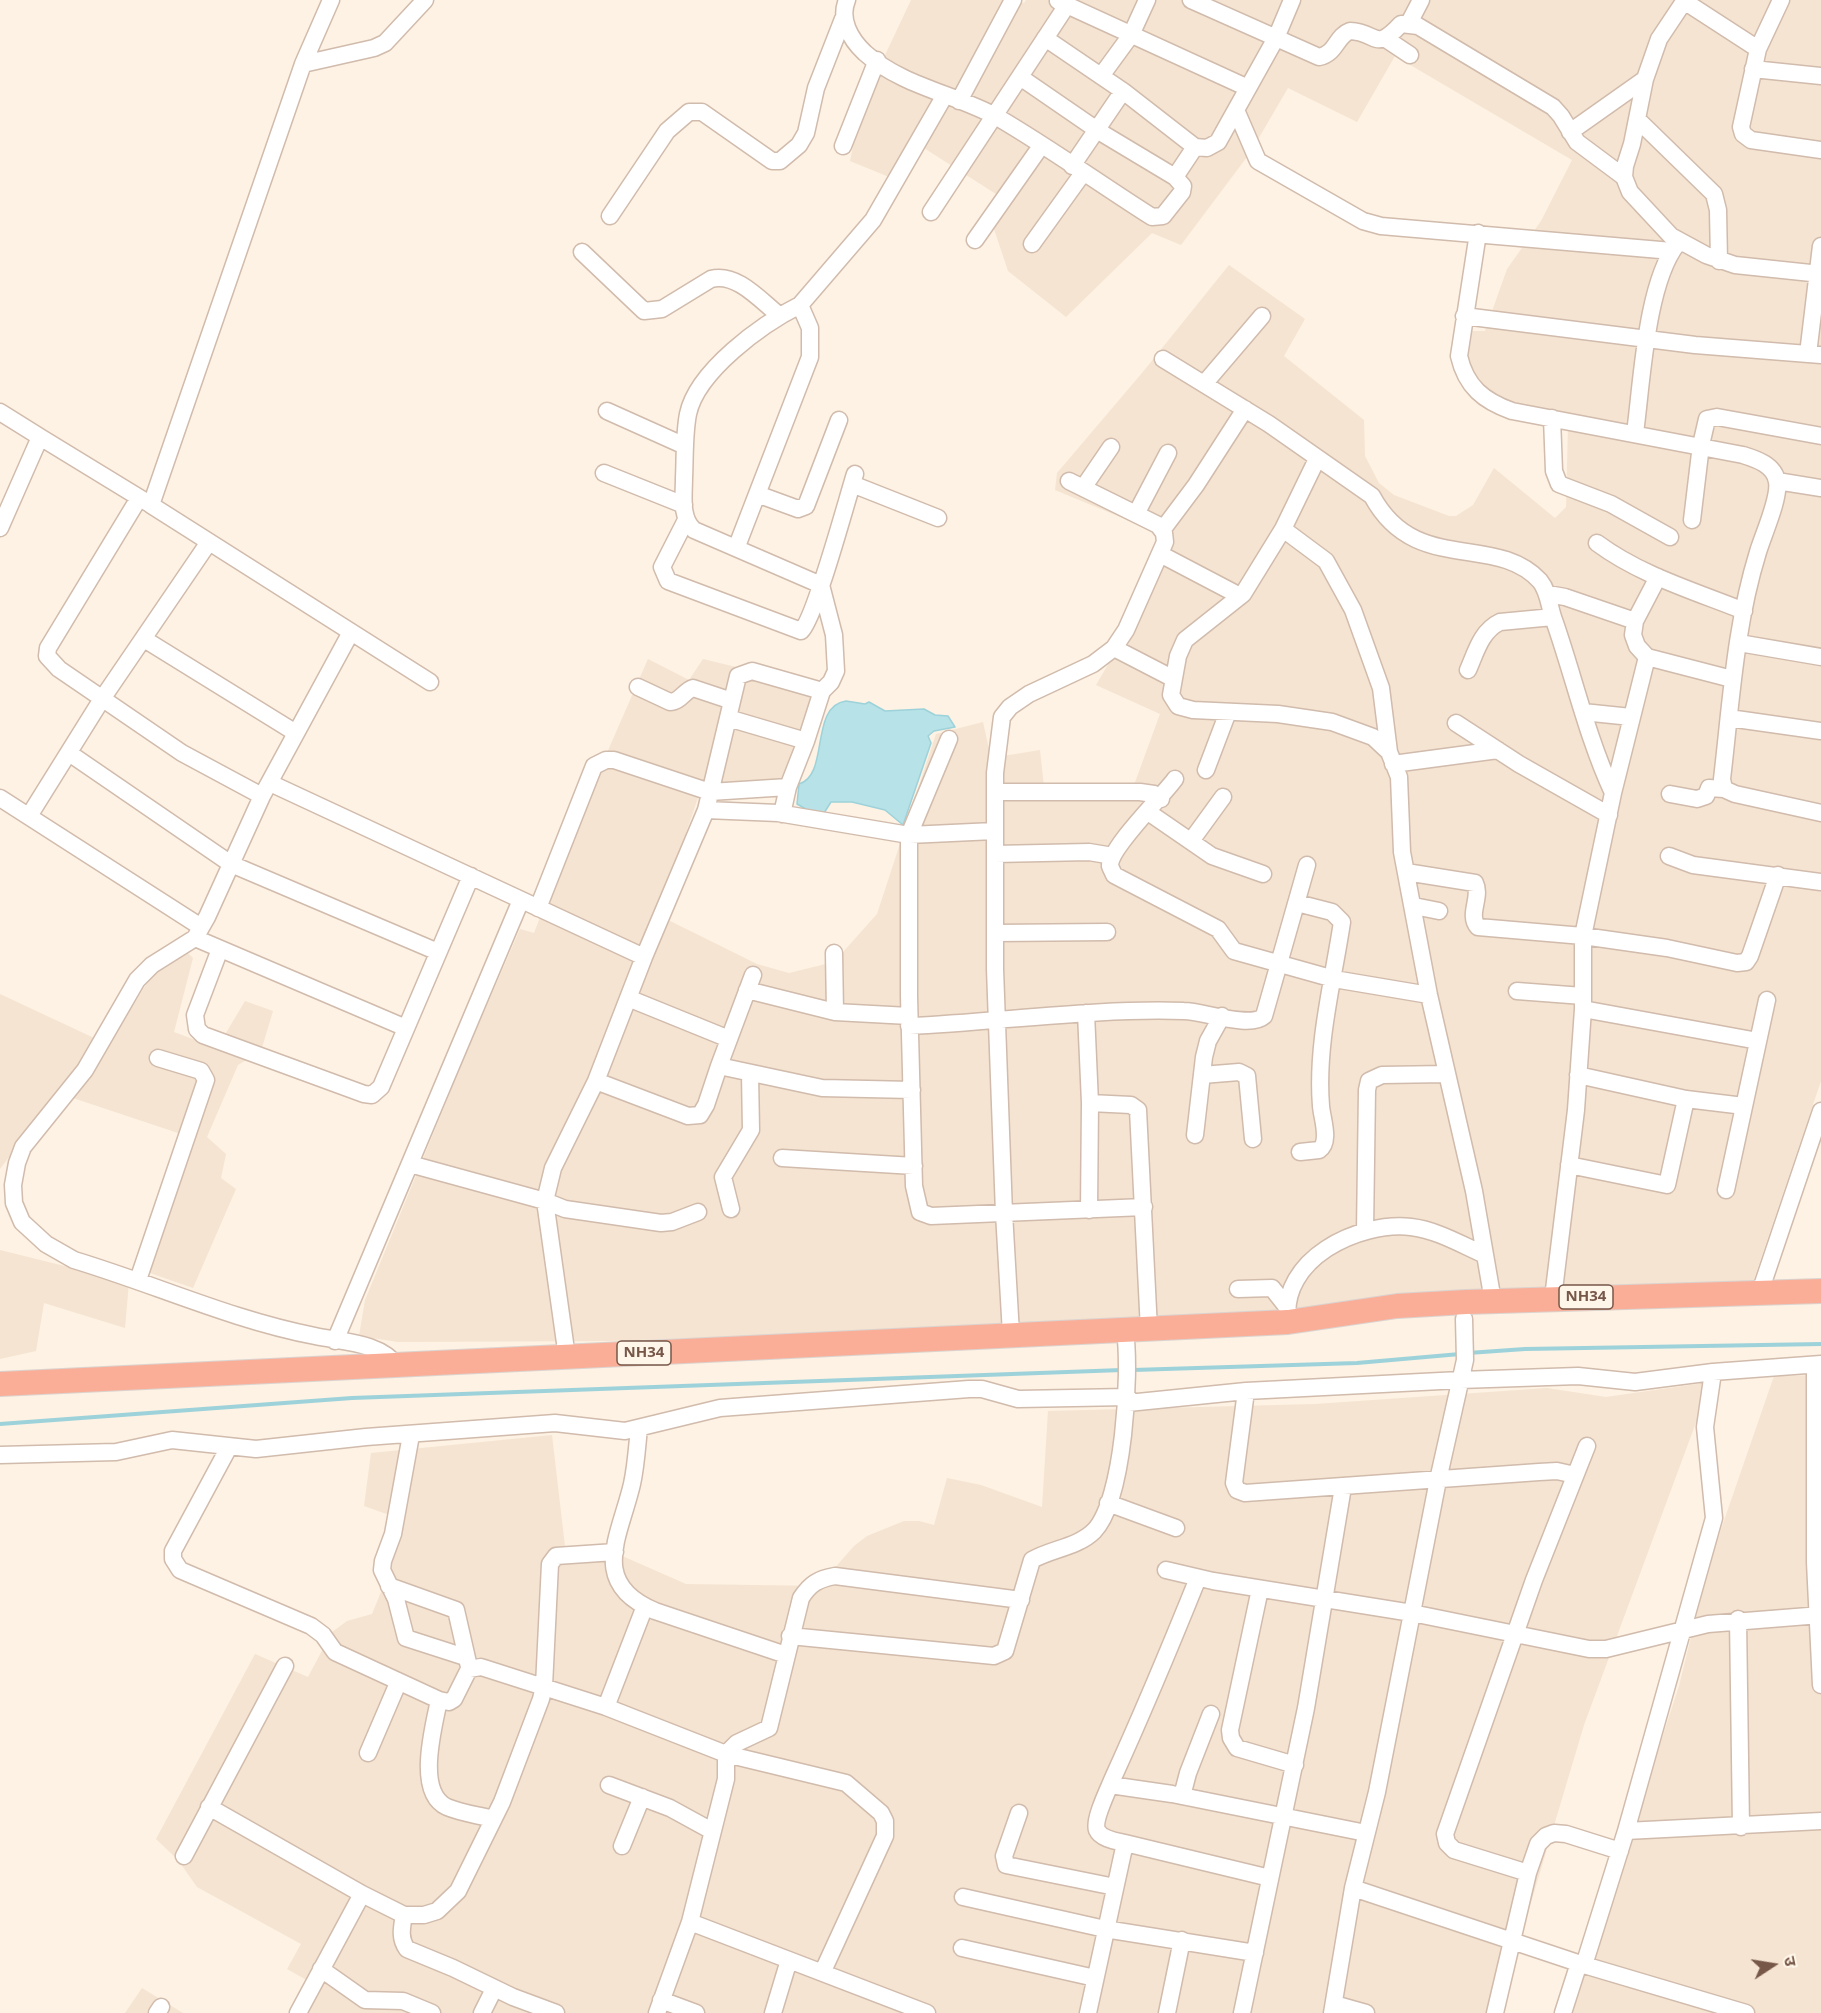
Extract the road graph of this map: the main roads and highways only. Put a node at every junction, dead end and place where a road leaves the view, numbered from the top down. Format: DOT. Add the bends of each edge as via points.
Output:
graph roads {
  1 [pos="1821,1291"];
  2 [pos="1821,1304"];
  3 [pos="1319,1320"];
  4 [pos="0,1384"];
  1 -- 3 [label="highway, NH34" via="1397,1306"];
  2 -- 3 [label="highway, NH34" via="1464,1325 1329,1324"];
  3 -- 4 [label="highway, NH34" via="1287,1314 1134,1338 1011,1334"];
}
